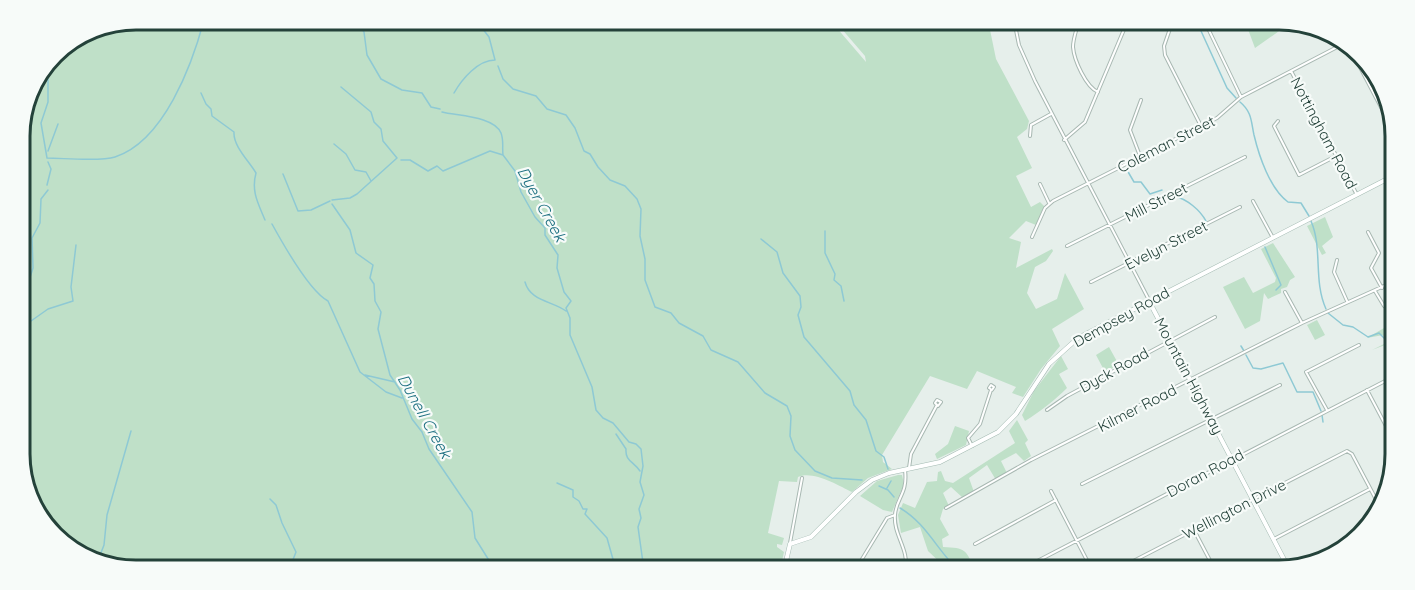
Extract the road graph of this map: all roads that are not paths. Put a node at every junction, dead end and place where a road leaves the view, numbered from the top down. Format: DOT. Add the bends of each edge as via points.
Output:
graph roads {
  1 [pos="1016,30"];
  2 [pos="1076,30"];
  3 [pos="1124,30"];
  4 [pos="1170,30"];
  5 [pos="1209,30"];
  6 [pos="1337,47"];
  7 [pos="1362,69"];
  8 [pos="1291,71"];
  9 [pos="1369,84"];
  10 [pos="1098,92"];
  11 [pos="1241,97"];
  12 [pos="1141,100"];
  13 [pos="1378,100"];
  14 [pos="1052,114"];
  15 [pos="1278,121"];
  16 [pos="1201,126"];
  17 [pos="1030,136"];
  18 [pos="1064,140"];
  19 [pos="1140,156"];
  20 [pos="1336,156"];
  21 [pos="1245,157"];
  22 [pos="1385,180"];
  23 [pos="1087,183"];
  24 [pos="1040,184"];
  25 [pos="1357,195"];
  26 [pos="1252,201"];
  27 [pos="1050,203"];
  28 [pos="1240,207"];
  29 [pos="1109,225"];
  30 [pos="1368,232"];
  31 [pos="1032,237"];
  32 [pos="1273,238"];
  33 [pos="1067,246"];
  34 [pos="1337,260"];
  35 [pos="1129,263"];
  36 [pos="1091,282"];
  37 [pos="1385,286"];
  38 [pos="1382,288"];
  39 [pos="1375,291"];
  40 [pos="1285,292"];
  41 [pos="1149,301"];
  42 [pos="1348,301"];
  43 [pos="1385,307"];
  44 [pos="1215,317"];
  45 [pos="1302,323"];
  46 [pos="1169,339"];
  47 [pos="1359,345"];
  48 [pos="1191,381"];
  49 [pos="1385,381"];
  50 [pos="1281,385"];
  51 [pos="991,390"];
  52 [pos="1367,390"];
  53 [pos="937,405"];
  54 [pos="1047,410"];
  55 [pos="1326,410"];
  56 [pos="1212,420"];
  57 [pos="1385,424"];
  58 [pos="972,446"];
  59 [pos="1232,458"];
  60 [pos="907,470"];
  61 [pos="802,478"];
  62 [pos="1082,484"];
  63 [pos="1371,489"];
  64 [pos="1051,491"];
  65 [pos="1375,498"];
  66 [pos="1253,499"];
  67 [pos="1056,500"];
  68 [pos="946,508"];
  69 [pos="895,515"];
  70 [pos="1193,530"];
  71 [pos="1274,539"];
  72 [pos="1076,540"];
  73 [pos="790,544"];
  74 [pos="975,544"];
  75 [pos="786,560"];
  76 [pos="861,560"];
  77 [pos="907,560"];
  78 [pos="1039,560"];
  79 [pos="1087,560"];
  80 [pos="1135,560"];
  81 [pos="1209,560"];
  82 [pos="1284,560"];
  1 -- 14 [label="street, Mountain Highway" via="1020,48"];
  2 -- 10 [label="street" via="1075,56 1089,85"];
  3 -- 10 [label="street"];
  4 -- 16 [label="street" via="1165,56"];
  5 -- 11 [label="street"];
  6 -- 8 [label="street, Coleman Street"];
  7 -- 9 [label="street"];
  8 -- 11 [label="street, Coleman Street"];
  8 -- 20 [label="street, Nottingham Road"];
  9 -- 13 [label="street"];
  10 -- 18 [label="street" via="1086,122"];
  11 -- 16 [label="street, Coleman Street" via="1228,112"];
  12 -- 19 [label="street" via="1130,130"];
  14 -- 17 [label="street" via="1031,125"];
  14 -- 18 [label="street, Mountain Highway"];
  15 -- 20 [label="street" via="1274,126 1299,174"];
  16 -- 19 [label="street, Coleman Street"];
  18 -- 23 [label="street, Mountain Highway"];
  19 -- 23 [label="street, Coleman Street"];
  20 -- 25 [label="street, Nottingham Road"];
  21 -- 29 [label="street, Mill Street"];
  22 -- 25 [label="street, Dempsey Road"];
  23 -- 27 [label="street, Coleman Street"];
  23 -- 29 [label="street, Mountain Highway"];
  24 -- 27 [label="street"];
  25 -- 32 [label="street, Dempsey Road"];
  26 -- 32 [label="street"];
  27 -- 31 [label="street"];
  28 -- 35 [label="street, Evelyn Street"];
  29 -- 33 [label="street, Mill Street"];
  29 -- 35 [label="street, Mountain Highway"];
  30 -- 38 [label="street" via="1379,253 1371,268"];
  32 -- 41 [label="street, Dempsey Road"];
  34 -- 42 [label="street" via="1334,272"];
  35 -- 36 [label="street, Evelyn Street"];
  35 -- 41 [label="street, Mountain Highway"];
  37 -- 38 [label="street, Kilmer Road"];
  38 -- 39 [label="street, Kilmer Road"];
  39 -- 42 [label="street, Kilmer Road"];
  39 -- 43 [label="street"];
  40 -- 45 [label="street"];
  41 -- 46 [label="street, Mountain Highway"];
  41 -- 58 [label="street, Dempsey Road" via="1086,333 1064,349 1044,370 1013,418 998,432"];
  42 -- 45 [label="street, Kilmer Road"];
  44 -- 46 [label="street, Dyck Road"];
  45 -- 48 [label="street, Kilmer Road"];
  46 -- 48 [label="street, Mountain Highway"];
  46 -- 54 [label="street, Dyck Road"];
  47 -- 55 [label="street" via="1306,372"];
  48 -- 56 [label="street, Mountain Highway"];
  48 -- 68 [label="street, Kilmer Road" via="1031,460"];
  49 -- 52 [label="street, Doran Road"];
  50 -- 56 [label="street"];
  51 -- 58 [label="street" via="980,424 968,438"];
  52 -- 55 [label="street, Doran Road"];
  52 -- 57 [label="street"];
  53 -- 60 [label="street" via="911,454"];
  55 -- 59 [label="street, Doran Road"];
  56 -- 59 [label="street, Mountain Highway"];
  56 -- 62 [label="street"];
  58 -- 60 [label="street, Dempsey Road" via="940,462"];
  59 -- 66 [label="street, Mountain Highway"];
  59 -- 72 [label="street, Doran Road"];
  60 -- 69 [label="street" via="907,484"];
  60 -- 73 [label="street, Dempsey Road" via="872,480 811,537"];
  61 -- 73 [label="street"];
  63 -- 65 [label="street"];
  63 -- 66 [label="street, Wellington Drive" via="1350,451"];
  63 -- 71 [label="street"];
  64 -- 67 [label="street"];
  66 -- 70 [label="street, Wellington Drive"];
  66 -- 71 [label="street, Mountain Highway"];
  67 -- 72 [label="street"];
  67 -- 74 [label="street"];
  69 -- 76 [label="street" via="887,518"];
  69 -- 77 [label="street"];
  70 -- 80 [label="street, Wellington Drive"];
  70 -- 81 [label="street"];
  71 -- 82 [label="street, Mountain Highway"];
  72 -- 78 [label="street, Doran Road"];
  72 -- 79 [label="street"];
  73 -- 75 [label="street"];
}
